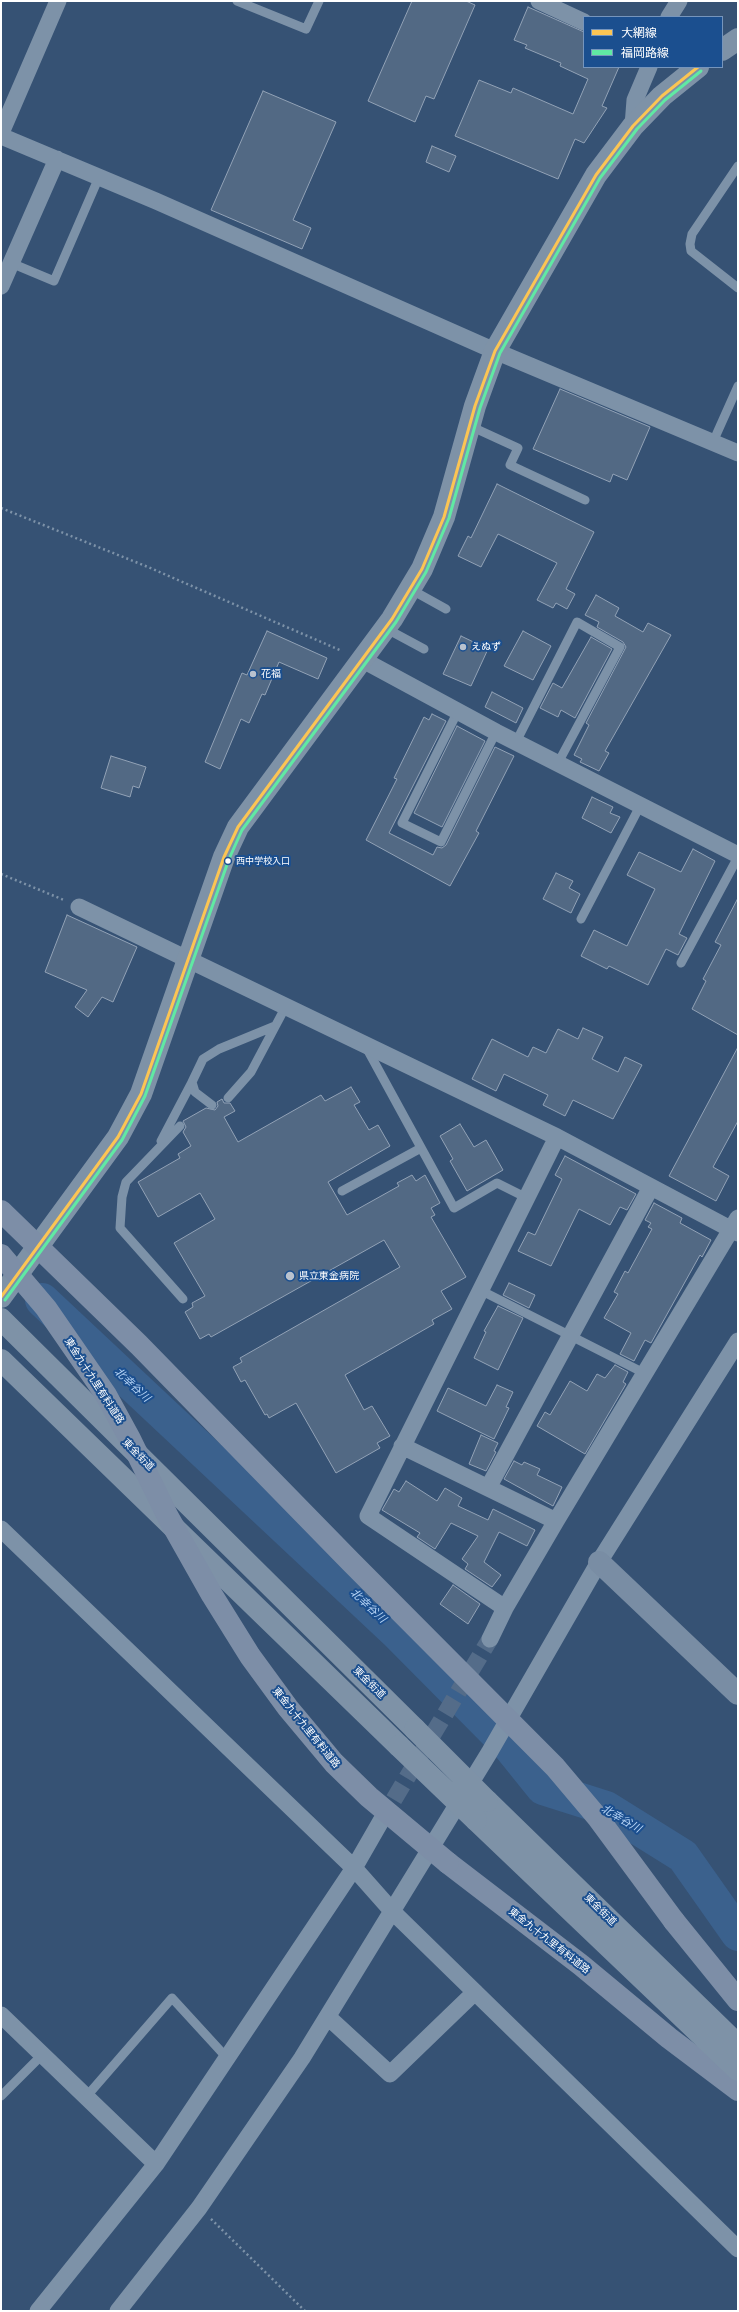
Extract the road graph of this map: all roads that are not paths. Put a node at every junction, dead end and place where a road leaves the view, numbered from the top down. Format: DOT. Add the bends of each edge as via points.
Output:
graph roads {
  1 [pos="58,1"];
  2 [pos="236,1"];
  3 [pos="319,1"];
  4 [pos="539,1"];
  5 [pos="679,1"];
  6 [pos="670,16"];
  7 [pos="583,22"];
  8 [pos="738,39"];
  9 [pos="723,49"];
  10 [pos="649,68"];
  11 [pos="697,68"];
  12 [pos="633,126"];
  13 [pos="1,135"];
  14 [pos="57,159"];
  15 [pos="738,166"];
  16 [pos="99,177"];
  17 [pos="11,263"];
  18 [pos="1,286"];
  19 [pos="738,288"];
  20 [pos="495,351"];
  21 [pos="738,386"];
  22 [pos="470,426"];
  23 [pos="713,442"];
  24 [pos="738,453"];
  25 [pos="585,500"];
  26 [pos="410,589"];
  27 [pos="446,608"];
  28 [pos="385,628"];
  29 [pos="424,649"];
  30 [pos="361,659"];
  31 [pos="458,711"];
  32 [pos="496,732"];
  33 [pos="516,742"];
  34 [pos="558,763"];
  35 [pos="640,806"];
  36 [pos="738,856"];
  37 [pos="79,907"];
  38 [pos="581,919"];
  39 [pos="188,958"];
  40 [pos="681,963"];
  41 [pos="286,1006"];
  42 [pos="275,1026"];
  43 [pos="364,1044"];
  44 [pos="192,1082"];
  45 [pos="228,1098"];
  46 [pos="212,1105"];
  47 [pos="180,1126"];
  48 [pos="557,1137"];
  49 [pos="421,1148"];
  50 [pos="156,1151"];
  51 [pos="651,1187"];
  52 [pos="342,1191"];
  53 [pos="527,1198"];
  54 [pos="1,1211"];
  55 [pos="736,1226"];
  56 [pos="1,1255"];
  57 [pos="480,1290"];
  58 [pos="1,1297"];
  59 [pos="183,1299"];
  60 [pos="1,1319"];
  61 [pos="571,1336"];
  62 [pos="738,1341"];
  63 [pos="1,1360"];
  64 [pos="644,1373"];
  65 [pos="402,1446"];
  66 [pos="488,1488"];
  67 [pos="556,1521"];
  68 [pos="1,1529"];
  69 [pos="599,1562"];
  70 [pos="505,1608"];
  71 [pos="490,1639"];
  72 [pos="738,1694"];
  73 [pos="381,1821"];
  74 [pos="354,1868"];
  75 [pos="393,1912"];
  76 [pos="475,1992"];
  77 [pos="738,2000"];
  78 [pos="1,2015"];
  79 [pos="328,2017"];
  80 [pos="738,2045"];
  81 [pos="42,2055"];
  82 [pos="227,2058"];
  83 [pos="738,2070"];
  84 [pos="738,2090"];
  85 [pos="1,2096"];
  86 [pos="86,2097"];
  87 [pos="156,2164"];
  88 [pos="738,2249"];
  89 [pos="38,2311"];
  90 [pos="118,2311"];
  1 -- 13 [label="street"];
  2 -- 3 [label="lane" via="306,29"];
  4 -- 7 [label="street"];
  5 -- 6 [label="street"];
  8 -- 9 [label="highway"];
  10 -- 12 [label="street" via="635,100"];
  11 -- 12 [label="highway" via="662,96"];
  12 -- 20 [label="highway" via="596,175"];
  13 -- 14 [label="street"];
  14 -- 16 [label="street"];
  14 -- 17 [label="street"];
  15 -- 19 [label="lane" via="692,234 690,244 691,251"];
  16 -- 17 [label="lane" via="54,281"];
  16 -- 20 [label="street"];
  17 -- 18 [label="street"];
  20 -- 22 [label="highway"];
  20 -- 23 [label="street"];
  21 -- 23 [label="lane"];
  22 -- 25 [label="lane" via="518,448 510,465"];
  22 -- 26 [label="highway" via="444,517 422,569"];
  23 -- 24 [label="street"];
  26 -- 27 [label="lane"];
  26 -- 28 [label="highway"];
  28 -- 29 [label="lane"];
  28 -- 30 [label="highway"];
  30 -- 31 [label="street"];
  30 -- 39 [label="highway" via="238,827 224,857"];
  31 -- 32 [label="street"];
  31 -- 32 [label="lane" via="402,823 441,842"];
  32 -- 33 [label="street"];
  33 -- 34 [label="street"];
  33 -- 34 [label="lane" via="577,622 620,647"];
  34 -- 35 [label="street"];
  35 -- 36 [label="street"];
  35 -- 38 [label="lane"];
  36 -- 40 [label="lane"];
  37 -- 39 [label="street"];
  39 -- 41 [label="street"];
  39 -- 58 [label="highway" via="141,1094 118,1137"];
  41 -- 42 [label="lane"];
  41 -- 43 [label="street"];
  42 -- 44 [label="lane" via="219,1049 203,1059"];
  42 -- 45 [label="lane" via="251,1072"];
  43 -- 48 [label="street"];
  43 -- 49 [label="lane"];
  44 -- 46 [label="lane" via="195,1092"];
  44 -- 50 [label="lane"];
  47 -- 50 [label="lane"];
  48 -- 51 [label="street"];
  48 -- 53 [label="street"];
  49 -- 52 [label="lane"];
  49 -- 53 [label="lane" via="454,1208 497,1183"];
  50 -- 59 [label="lane" via="126,1182 122,1197 120,1228"];
  51 -- 55 [label="street"];
  51 -- 61 [label="street"];
  53 -- 57 [label="street"];
  54 -- 77 [label="main road, bridge" via="139,1345 555,1767 598,1818 674,1921"];
  55 -- 64 [label="street"];
  56 -- 84 [label="main road, 東金九十九里有料道路, bridge" via="46,1308 106,1395 168,1517 254,1662 334,1763 369,1797 448,1863"];
  57 -- 61 [label="lane"];
  57 -- 65 [label="street"];
  60 -- 80 [label="highway, 東金街道, bridge" via="487,1801"];
  61 -- 64 [label="lane"];
  61 -- 66 [label="street"];
  62 -- 69 [label="street"];
  63 -- 83 [label="highway, 東金街道, bridge"];
  64 -- 67 [label="street"];
  65 -- 66 [label="street"];
  65 -- 70 [label="street" via="368,1516"];
  66 -- 67 [label="street"];
  67 -- 70 [label="street"];
  68 -- 74 [label="street"];
  69 -- 72 [label="street"];
  69 -- 75 [label="street" via="489,1753"];
  70 -- 71 [label="street"];
  73 -- 74 [label="street"];
  74 -- 75 [label="street"];
  74 -- 82 [label="street"];
  75 -- 76 [label="street"];
  75 -- 79 [label="street"];
  76 -- 79 [label="street" via="390,2074"];
  76 -- 88 [label="street"];
  78 -- 81 [label="street"];
  79 -- 90 [label="street" via="199,2208"];
  81 -- 85 [label="lane"];
  81 -- 86 [label="street"];
  82 -- 86 [label="lane" via="172,1998"];
  82 -- 87 [label="street"];
  86 -- 87 [label="street"];
  87 -- 89 [label="street"];
}
